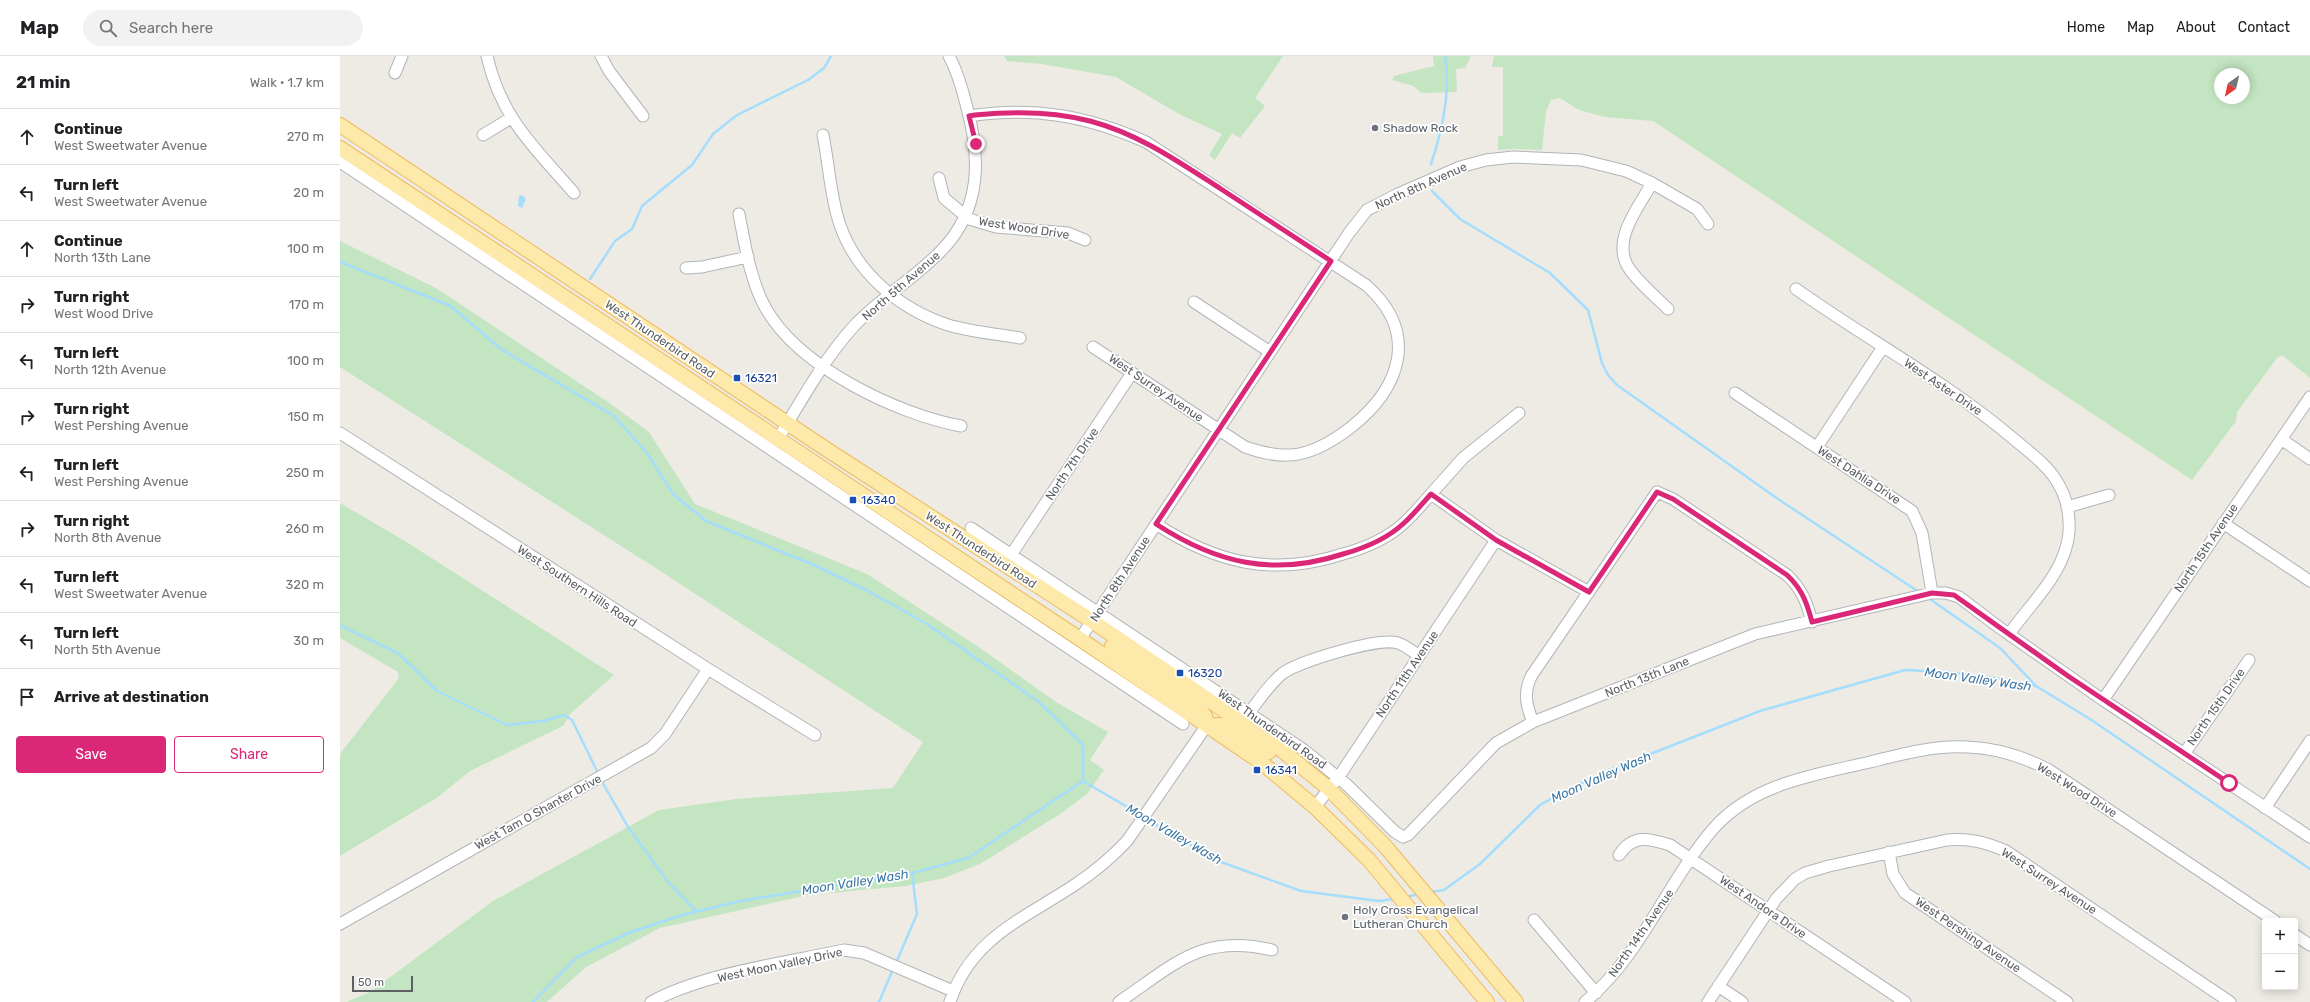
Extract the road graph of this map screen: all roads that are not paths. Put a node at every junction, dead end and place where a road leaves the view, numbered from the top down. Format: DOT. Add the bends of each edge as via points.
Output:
graph roads {
  1 [pos="402,56"];
  2 [pos="487,56"];
  3 [pos="601,56"];
  4 [pos="949,56"];
  5 [pos="395,73"];
  6 [pos="643,116"];
  7 [pos="969,116"];
  8 [pos="511,118"];
  9 [pos="340,125"];
  10 [pos="484,135"];
  11 [pos="823,135"];
  12 [pos="340,148"];
  13 [pos="392,160"];
  14 [pos="340,162"];
  15 [pos="938,178"];
  16 [pos="378,180"];
  17 [pos="1652,183"];
  18 [pos="574,193"];
  19 [pos="739,214"];
  20 [pos="965,216"];
  21 [pos="1708,224"];
  22 [pos="1085,240"];
  23 [pos="748,257"];
  24 [pos="1331,261"];
  25 [pos="686,268"];
  26 [pos="1796,289"];
  27 [pos="891,294"];
  28 [pos="596,296"];
  29 [pos="1194,302"];
  30 [pos="1668,309"];
  31 [pos="586,311"];
  32 [pos="1020,338"];
  33 [pos="1093,347"];
  34 [pos="1883,347"];
  35 [pos="1270,352"];
  36 [pos="825,366"];
  37 [pos="1132,373"];
  38 [pos="1735,392"];
  39 [pos="2310,397"];
  40 [pos="1519,413"];
  41 [pos="788,423"];
  42 [pos="961,426"];
  43 [pos="1218,430"];
  44 [pos="340,434"];
  45 [pos="778,439"];
  46 [pos="2281,439"];
  47 [pos="823,447"];
  48 [pos="1816,447"];
  49 [pos="2310,459"];
  50 [pos="810,468"];
  51 [pos="1431,494"];
  52 [pos="2109,495"];
  53 [pos="2067,507"];
  54 [pos="2223,523"];
  55 [pos="1156,524"];
  56 [pos="971,528"];
  57 [pos="1496,540"];
  58 [pos="1011,555"];
  59 [pos="2310,581"];
  60 [pos="1589,592"];
  61 [pos="1931,594"];
  62 [pos="1095,617"];
  63 [pos="1812,622"];
  64 [pos="2009,634"];
  65 [pos="1080,639"];
  66 [pos="1419,656"];
  67 [pos="2249,660"];
  68 [pos="708,669"];
  69 [pos="1150,694"];
  70 [pos="2103,700"];
  71 [pos="1250,713"];
  72 [pos="1533,722"];
  73 [pos="1183,724"];
  74 [pos="1207,726"];
  75 [pos="815,735"];
  76 [pos="2310,741"];
  77 [pos="2184,754"];
  78 [pos="1300,765"];
  79 [pos="1338,777"];
  80 [pos="1329,790"];
  81 [pos="1315,806"];
  82 [pos="2265,808"];
  83 [pos="1403,837"];
  84 [pos="2310,837"];
  85 [pos="1889,852"];
  86 [pos="1618,855"];
  87 [pos="1692,859"];
  88 [pos="1768,910"];
  89 [pos="2271,918"];
  90 [pos="1534,920"];
  91 [pos="340,924"];
  92 [pos="1452,926"];
  93 [pos="2298,937"];
  94 [pos="1435,941"];
  95 [pos="2310,945"];
  96 [pos="1272,950"];
  97 [pos="1718,986"];
  98 [pos="1596,993"];
  99 [pos="951,997"];
  100 [pos="651,1002"];
  101 [pos="1119,1002"];
  102 [pos="1487,1002"];
  103 [pos="1516,1002"];
  104 [pos="1584,1002"];
  105 [pos="1708,1002"];
  106 [pos="1742,1002"];
  107 [pos="1905,1002"];
  108 [pos="2067,1002"];
  109 [pos="2230,1002"];
  1 -- 5 [label="street"];
  2 -- 8 [label="street" via="500,99"];
  3 -- 6 [label="street" via="609,71"];
  4 -- 7 [label="street, North 5th Avenue"];
  7 -- 20 [label="street, North 5th Avenue" via="977,158 974,188"];
  7 -- 24 [label="street, West Surrey Avenue" via="1015,112 1046,113 1117,129 1167,154"];
  8 -- 10 [label="street"];
  8 -- 18 [label="street" via="529,143"];
  9 -- 13 [label="main road, West Thunderbird Road"];
  11 -- 27 [label="street" via="840,225 863,268"];
  12 -- 16 [label="main road, West Thunderbird Road"];
  13 -- 16 [label="street"];
  13 -- 28 [label="main road, West Thunderbird Road"];
  14 -- 16 [label="street, West Thunderbird Road"];
  15 -- 20 [label="street, West Wood Drive" via="944,198"];
  16 -- 31 [label="main road, West Thunderbird Road"];
  16 -- 50 [label="street, West Thunderbird Road"];
  17 -- 21 [label="street, North 8th Avenue" via="1697,209"];
  17 -- 24 [label="street, North 8th Avenue" via="1626,171 1587,161 1513,157 1486,160 1448,172 1367,210"];
  17 -- 30 [label="street" via="1623,239 1623,250 1626,263 1632,272"];
  19 -- 23 [label="street"];
  20 -- 22 [label="street, West Wood Drive" via="987,225 1068,233"];
  20 -- 27 [label="street, North 5th Avenue" via="942,250"];
  23 -- 25 [label="street"];
  23 -- 36 [label="street" via="756,286 774,321 795,344"];
  24 -- 35 [label="street, North 8th Avenue"];
  24 -- 43 [label="street, West Surrey Avenue" via="1378,296 1388,309 1395,325 1399,339 1398,358 1394,376 1385,392 1371,411 1334,440 1313,450 1290,455 1266,454 1245,447"];
  26 -- 34 [label="street, West Aster Drive"];
  27 -- 32 [label="street" via="919,312 948,325"];
  27 -- 36 [label="street, North 5th Avenue" via="854,326"];
  28 -- 31 [label="main road"];
  28 -- 41 [label="main road, West Thunderbird Road"];
  29 -- 35 [label="street"];
  31 -- 45 [label="main road, West Thunderbird Road"];
  33 -- 37 [label="street, West Surrey Avenue"];
  34 -- 48 [label="street"];
  34 -- 53 [label="street, West Aster Drive" via="1984,415 2027,450 2056,479"];
  35 -- 43 [label="street, North 8th Avenue"];
  36 -- 41 [label="street, North 5th Avenue"];
  36 -- 42 [label="street" via="887,404 913,414"];
  37 -- 43 [label="street, West Surrey Avenue"];
  37 -- 58 [label="street, North 7th Drive"];
  38 -- 48 [label="street, West Dahlia Drive"];
  39 -- 46 [label="street, North 15th Avenue"];
  40 -- 51 [label="street" via="1463,458"];
  41 -- 45 [label="street, North 5th Avenue"];
  41 -- 47 [label="main road, West Thunderbird Road"];
  43 -- 55 [label="street, North 8th Avenue"];
  44 -- 68 [label="street, West Southern Hills Road"];
  45 -- 50 [label="main road, West Thunderbird Road"];
  46 -- 49 [label="street"];
  46 -- 54 [label="street, North 15th Avenue"];
  47 -- 50 [label="main road"];
  47 -- 62 [label="main road, West Thunderbird Road"];
  48 -- 61 [label="street, West Dahlia Drive" via="1912,511 1922,533"];
  50 -- 65 [label="main road, West Thunderbird Road"];
  50 -- 69 [label="street, West Thunderbird Road"];
  51 -- 55 [label="street" via="1404,523 1373,544 1325,560 1302,564 1247,564 1183,542"];
  51 -- 57 [label="street"];
  52 -- 53 [label="street"];
  53 -- 64 [label="street, West Aster Drive" via="2069,532 2061,561"];
  54 -- 59 [label="street"];
  54 -- 70 [label="street, North 15th Avenue"];
  55 -- 62 [label="street, North 8th Avenue"];
  56 -- 58 [label="street, West Thunderbird Road"];
  57 -- 60 [label="street"];
  57 -- 66 [label="street, North 11th Avenue"];
  58 -- 62 [label="street, West Thunderbird Road"];
  60 -- 63 [label="street" via="1657,492 1673,499 1787,575 1795,582 1806,600"];
  60 -- 72 [label="street" via="1527,684 1527,707"];
  61 -- 63 [label="street, North 13th Lane"];
  61 -- 64 [label="street, North 13th Lane" via="1946,593 1959,597"];
  62 -- 65 [label="street, North 8th Avenue"];
  62 -- 71 [label="street, West Thunderbird Road"];
  62 -- 74 [label="main road" via="1098,636 1195,704 1205,716"];
  62 -- 78 [label="main road, West Thunderbird Road"];
  63 -- 72 [label="street, North 13th Lane" via="1755,634"];
  64 -- 70 [label="street, North 13th Lane"];
  65 -- 69 [label="main road, West Thunderbird Road"];
  66 -- 71 [label="street" via="1398,643 1389,643 1306,661 1283,673 1268,688"];
  66 -- 79 [label="street, North 11th Avenue"];
  67 -- 77 [label="street, North 15th Drive"];
  68 -- 75 [label="street, West Southern Hills Road"];
  68 -- 91 [label="street, West Tam O Shanter Drive" via="665,734 651,748"];
  69 -- 73 [label="street, West Thunderbird Road"];
  69 -- 74 [label="main road, West Thunderbird Road"];
  70 -- 77 [label="street, North 13th Lane"];
  71 -- 79 [label="street, West Thunderbird Road"];
  72 -- 83 [label="street, North 13th Lane" via="1496,743 1408,835"];
  74 -- 78 [label="main road" via="1222,725 1271,754"];
  74 -- 81 [label="main road, West Thunderbird Road" via="1266,766"];
  74 -- 99 [label="street" via="1132,836 1114,855 1072,886 1002,929 973,958"];
  76 -- 82 [label="street"];
  77 -- 82 [label="street, North 13th Lane"];
  78 -- 80 [label="main road, West Thunderbird Road"];
  79 -- 80 [label="street, North 11th Avenue"];
  79 -- 83 [label="street, West Thunderbird Road"];
  80 -- 81 [label="street, North 11th Avenue"];
  80 -- 92 [label="main road, West Thunderbird Road" via="1385,846"];
  81 -- 94 [label="main road, West Thunderbird Road" via="1369,860"];
  82 -- 84 [label="street, North 13th Lane"];
  85 -- 88 [label="street, West Surrey Avenue" via="1805,873 1786,887"];
  85 -- 108 [label="street, West Pershing Avenue" via="1894,874 1906,893"];
  85 -- 109 [label="street, West Surrey Avenue" via="1964,838 2006,851"];
  86 -- 87 [label="street, West Andora Drive" via="1625,845 1639,839 1670,845"];
  87 -- 88 [label="street, West Andora Drive"];
  87 -- 89 [label="street, West Wood Drive" via="1714,828 1730,814 1746,802 1781,784 1913,752 1969,746 2002,752 2049,770"];
  87 -- 98 [label="street, North 14th Avenue" via="1627,958"];
  88 -- 97 [label="street, West Surrey Avenue"];
  88 -- 107 [label="street, West Andora Drive"];
  90 -- 98 [label="street"];
  92 -- 94 [label="main road"];
  92 -- 103 [label="main road, West Thunderbird Road"];
  93 -- 95 [label="street"];
  94 -- 102 [label="main road, West Thunderbird Road"];
  96 -- 101 [label="street" via="1239,944 1201,950 1173,964"];
  97 -- 105 [label="street, West Surrey Avenue"];
  97 -- 106 [label="street"];
  98 -- 104 [label="street, North 14th Avenue"];
  99 -- 100 [label="street, West Moon Valley Drive" via="864,953 844,950 709,979"];
}
